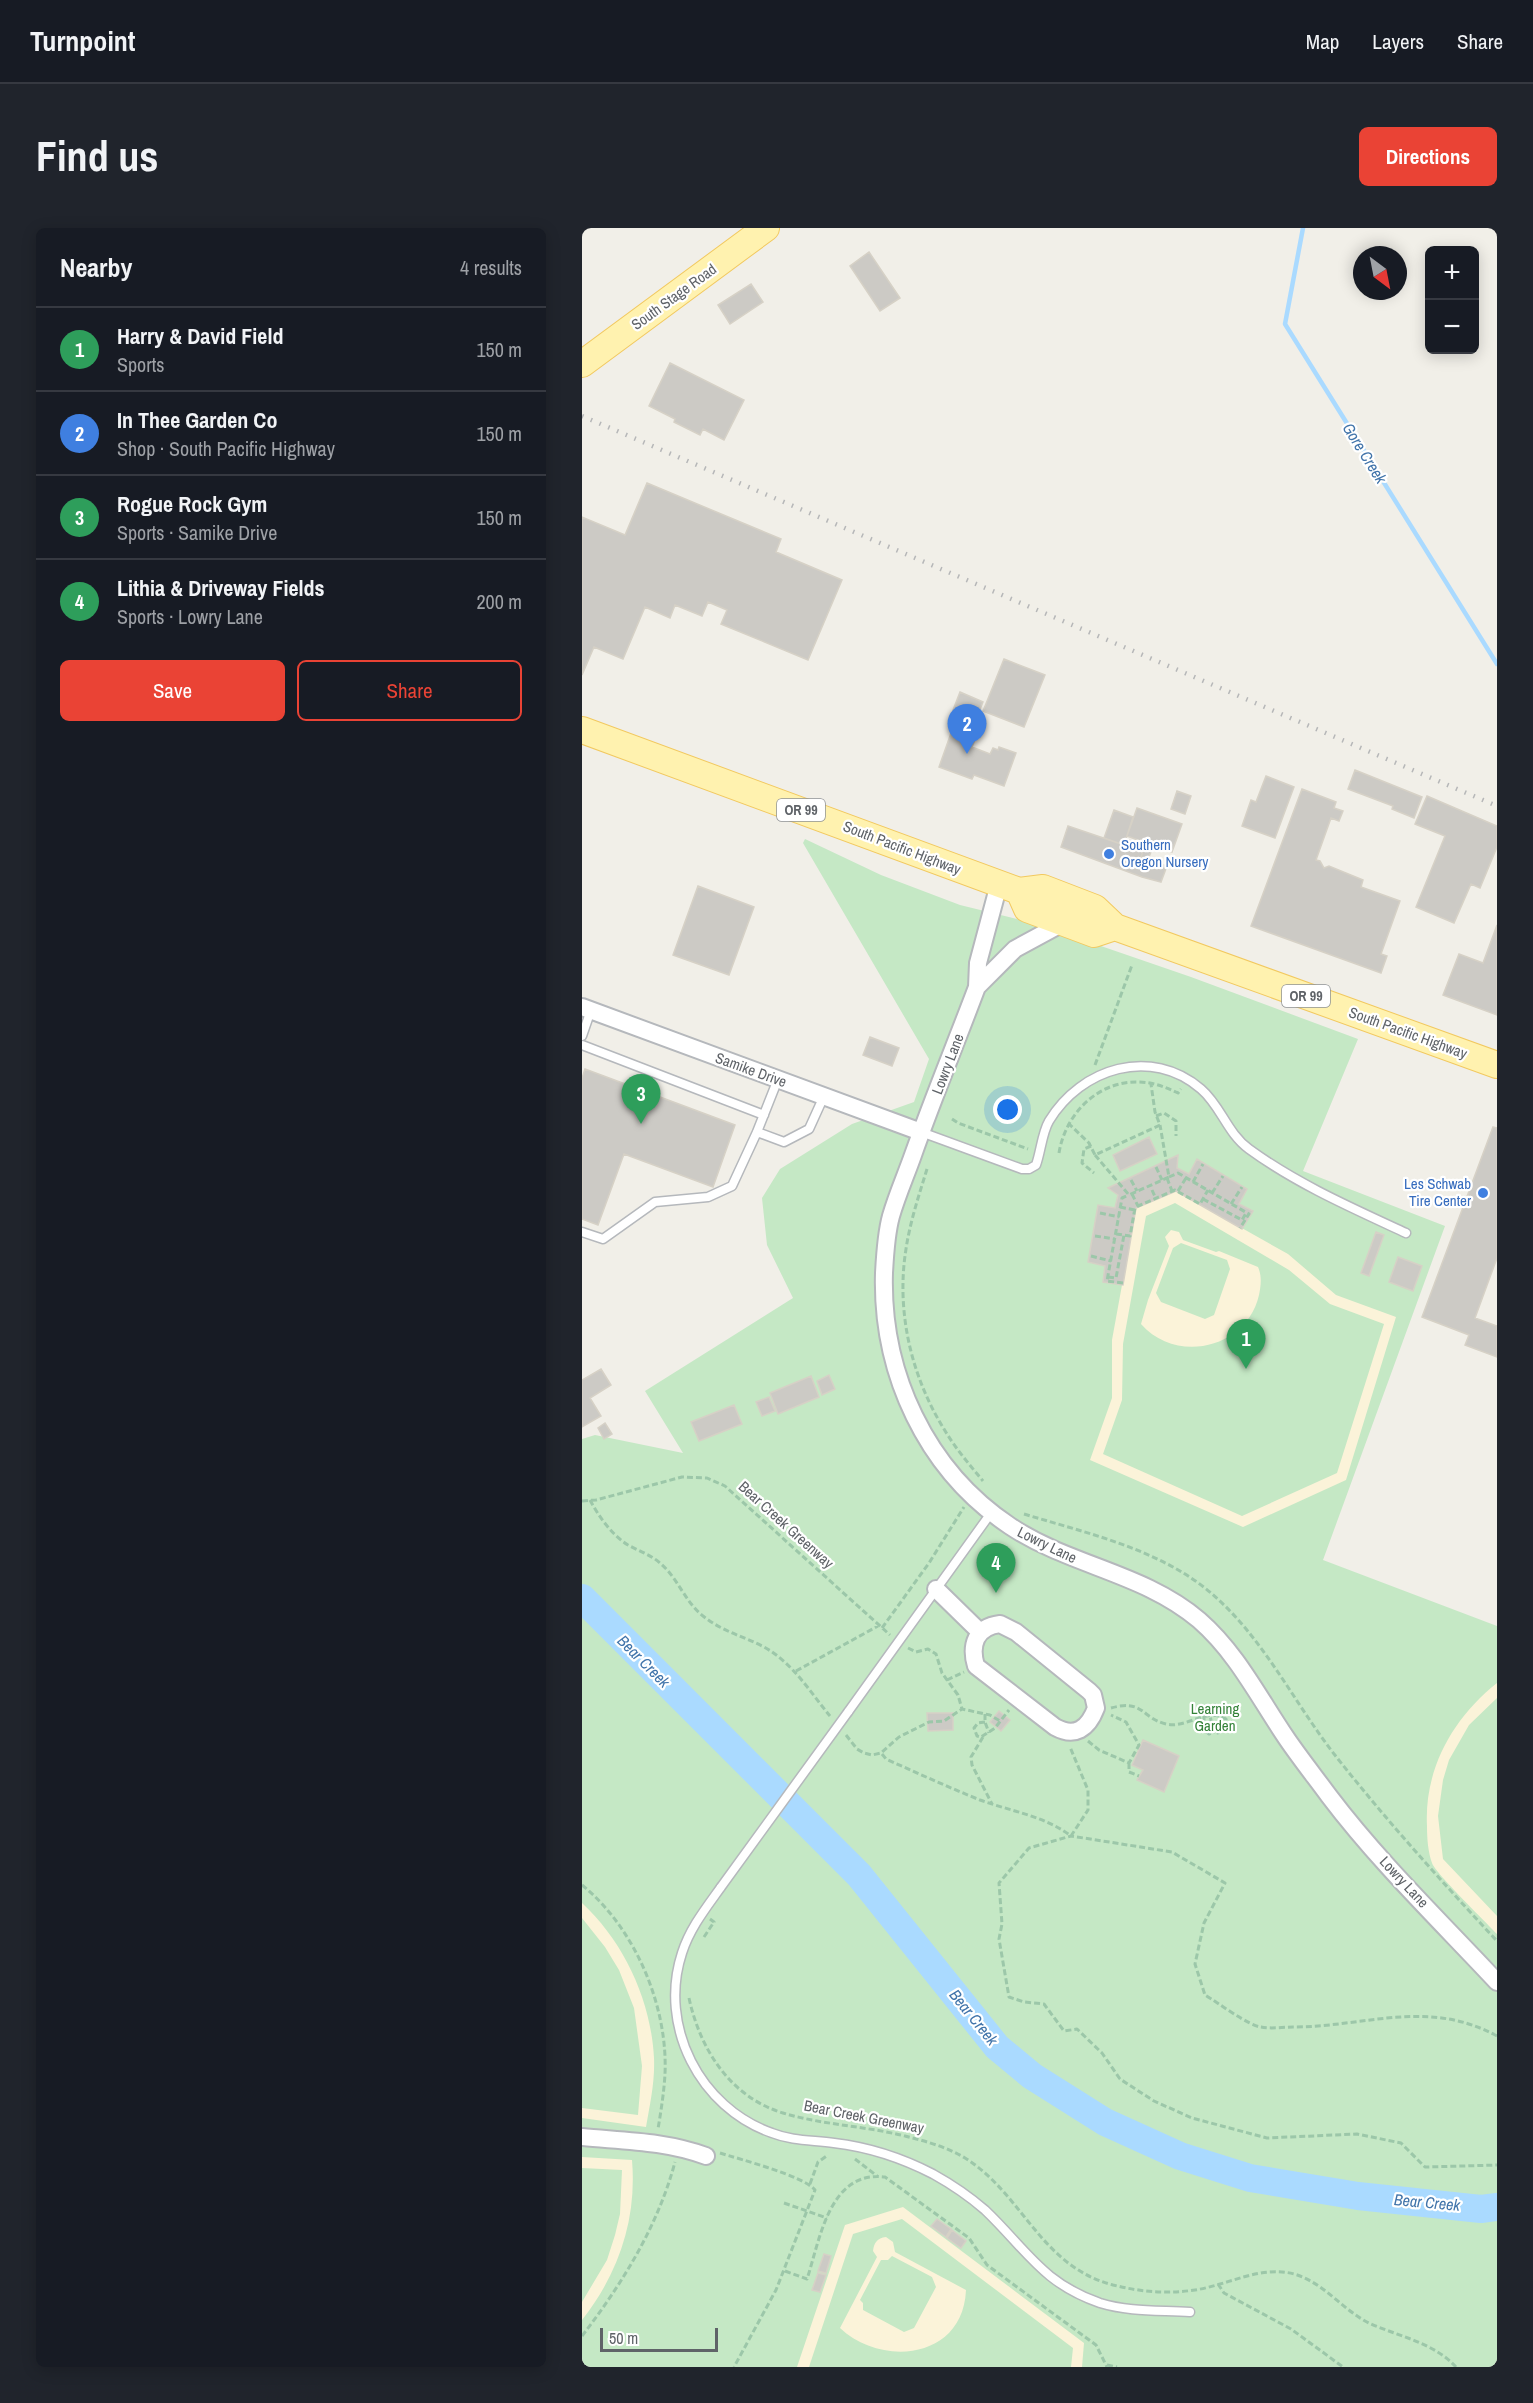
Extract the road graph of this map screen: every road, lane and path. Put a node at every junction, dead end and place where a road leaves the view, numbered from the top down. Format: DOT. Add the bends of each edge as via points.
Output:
graph roads {
  1 [pos="766,228"];
  2 [pos="582,364"];
  3 [pos="582,730"];
  4 [pos="1009,888"];
  5 [pos="1064,922"];
  6 [pos="1115,927"];
  7 [pos="1132,965"];
  8 [pos="977,987"];
  9 [pos="587,1009"];
  10 [pos="582,1036"];
  11 [pos="582,1045"];
  12 [pos="1497,1065"];
  13 [pos="1099,1075"];
  14 [pos="778,1079"];
  15 [pos="1187,1079"];
  16 [pos="1151,1083"];
  17 [pos="1106,1089"];
  18 [pos="824,1096"];
  19 [pos="764,1115"];
  20 [pos="1156,1116"];
  21 [pos="952,1119"];
  22 [pos="1068,1123"];
  23 [pos="1160,1125"];
  24 [pos="757,1132"];
  25 [pos="921,1132"];
  26 [pos="1176,1136"];
  27 [pos="1091,1146"];
  28 [pos="1030,1150"];
  29 [pos="1059,1153"];
  30 [pos="1095,1155"];
  31 [pos="1203,1164"];
  32 [pos="1156,1167"];
  33 [pos="1094,1173"];
  34 [pos="1223,1176"];
  35 [pos="1168,1178"];
  36 [pos="1185,1178"];
  37 [pos="1131,1180"];
  38 [pos="1162,1180"];
  39 [pos="1193,1182"];
  40 [pos="1242,1187"];
  41 [pos="1152,1190"];
  42 [pos="1137,1191"];
  43 [pos="1172,1191"];
  44 [pos="1178,1191"];
  45 [pos="1208,1191"];
  46 [pos="1212,1193"];
  47 [pos="1131,1194"];
  48 [pos="1156,1199"];
  49 [pos="1203,1199"];
  50 [pos="1230,1203"];
  51 [pos="1138,1206"];
  52 [pos="1120,1207"];
  53 [pos="1135,1210"];
  54 [pos="1225,1211"];
  55 [pos="1100,1213"];
  56 [pos="1246,1213"];
  57 [pos="1119,1217"];
  58 [pos="1240,1228"];
  59 [pos="582,1232"];
  60 [pos="1406,1233"];
  61 [pos="1116,1234"];
  62 [pos="1124,1235"];
  63 [pos="1095,1236"];
  64 [pos="1115,1239"];
  65 [pos="1091,1256"];
  66 [pos="1119,1257"];
  67 [pos="1111,1259"];
  68 [pos="1108,1277"];
  69 [pos="1123,1283"];
  70 [pos="590,1500"];
  71 [pos="582,1501"];
  72 [pos="964,1506"];
  73 [pos="991,1513"];
  74 [pos="936,1589"];
  75 [pos="880,1627"];
  76 [pos="887,1632"];
  77 [pos="980,1632"];
  78 [pos="909,1649"];
  79 [pos="796,1671"];
  80 [pos="963,1673"];
  81 [pos="947,1680"];
  82 [pos="1018,1699"];
  83 [pos="1208,1708"];
  84 [pos="963,1709"];
  85 [pos="985,1714"];
  86 [pos="1211,1714"];
  87 [pos="1204,1716"];
  88 [pos="832,1719"];
  89 [pos="1000,1721"];
  90 [pos="985,1722"];
  91 [pos="1072,1732"];
  92 [pos="1214,1732"];
  93 [pos="989,1733"];
  94 [pos="845,1734"];
  95 [pos="984,1737"];
  96 [pos="881,1753"];
  97 [pos="1129,1763"];
  98 [pos="1139,1776"];
  99 [pos="992,1804"];
  100 [pos="1071,1836"];
  101 [pos="582,1885"];
  102 [pos="714,1922"];
  103 [pos="702,1939"];
  104 [pos="1497,1982"];
  105 [pos="689,1996"];
  106 [pos="1497,2036"];
  107 [pos="582,2138"];
  108 [pos="655,2143"];
  109 [pos="679,2147"];
  110 [pos="712,2154"];
  111 [pos="833,2154"];
  112 [pos="854,2159"];
  113 [pos="1497,2165"];
  114 [pos="877,2176"];
  115 [pos="810,2184"];
  116 [pos="784,2203"];
  117 [pos="808,2212"];
  118 [pos="827,2218"];
  119 [pos="785,2271"];
  120 [pos="1218,2284"];
  121 [pos="1190,2312"];
  122 [pos="582,2336"];
  123 [pos="1107,2366"];
  124 [pos="734,2367"];
  125 [pos="1117,2367"];
  126 [pos="1343,2367"];
  127 [pos="1456,2367"];
  1 -- 2 [label="main road, South Stage Road"];
  3 -- 4 [label="main road, South Pacific Highway / OR 99"];
  4 -- 5 [label="main road, South Pacific Highway / OR 99" via="1028,909"];
  4 -- 6 [label="main road, South Pacific Highway / OR 99" via="1043,888 1095,908"];
  4 -- 8 [label="street, Lowry Lane" via="978,963"];
  5 -- 6 [label="main road, South Pacific Highway / OR 99" via="1094,934"];
  5 -- 8 [label="street, Lowry Lane" via="1015,949"];
  6 -- 12 [label="main road, South Pacific Highway / OR 99"];
  7 -- 13 [label="path" via="1095,1066"];
  8 -- 25 [label="street, Lowry Lane"];
  9 -- 10 [label="lane"];
  9 -- 14 [label="street, Samike Drive"];
  11 -- 19 [label="lane"];
  13 -- 15 [label="lane" via="1135,1065 1156,1066"];
  13 -- 17 [label="path"];
  13 -- 25 [label="lane" via="1071,1093 1058,1107 1047,1123 1036,1165 1029,1169"];
  14 -- 18 [label="street, Samike Drive"];
  14 -- 19 [label="lane"];
  15 -- 16 [label="path" via="1178,1093"];
  15 -- 60 [label="lane" via="1214,1101 1232,1133 1249,1150 1316,1191"];
  16 -- 17 [label="path" via="1126,1082"];
  16 -- 20 [label="path"];
  17 -- 22 [label="path" via="1079,1108"];
  18 -- 24 [label="lane" via="809,1129 784,1142"];
  18 -- 25 [label="street, Samike Drive"];
  19 -- 24 [label="lane"];
  20 -- 23 [label="path"];
  20 -- 26 [label="path" via="1164,1113 1176,1121"];
  21 -- 28 [label="path"];
  22 -- 27 [label="path"];
  22 -- 29 [label="path"];
  23 -- 30 [label="path"];
  23 -- 35 [label="path"];
  24 -- 59 [label="lane" via="732,1186 708,1197 655,1202 603,1239"];
  25 -- 73 [label="street, Lowry Lane" via="891,1216 885,1248 886,1333 904,1394 927,1440 970,1495"];
  27 -- 30 [label="path"];
  27 -- 33 [label="path" via="1084,1149 1082,1163"];
  30 -- 47 [label="path"];
  31 -- 39 [label="path"];
  32 -- 38 [label="path"];
  34 -- 46 [label="path"];
  35 -- 36 [label="path" via="1178,1173"];
  35 -- 38 [label="path"];
  35 -- 43 [label="path"];
  36 -- 39 [label="path"];
  36 -- 44 [label="path"];
  37 -- 42 [label="path"];
  38 -- 42 [label="path"];
  39 -- 45 [label="path"];
  40 -- 50 [label="path"];
  41 -- 48 [label="path"];
  42 -- 47 [label="path"];
  43 -- 44 [label="path"];
  43 -- 48 [label="path"];
  44 -- 49 [label="path" via="1200,1204"];
  45 -- 46 [label="path"];
  45 -- 49 [label="path"];
  46 -- 50 [label="path"];
  47 -- 51 [label="path"];
  47 -- 52 [label="path" via="1122,1198"];
  48 -- 51 [label="path"];
  49 -- 54 [label="path"];
  50 -- 54 [label="path"];
  50 -- 56 [label="path"];
  51 -- 53 [label="path"];
  52 -- 53 [label="path"];
  52 -- 57 [label="path"];
  53 -- 62 [label="path" via="1130,1236"];
  54 -- 56 [label="path" via="1242,1220"];
  55 -- 57 [label="path"];
  56 -- 58 [label="path" via="1249,1214"];
  57 -- 61 [label="path"];
  61 -- 62 [label="path"];
  61 -- 64 [label="path"];
  62 -- 66 [label="path"];
  63 -- 64 [label="path"];
  64 -- 67 [label="path"];
  65 -- 67 [label="path"];
  66 -- 67 [label="path"];
  66 -- 68 [label="path" via="1116,1278"];
  67 -- 68 [label="path"];
  68 -- 69 [label="path" via="1107,1281"];
  70 -- 71 [label="path, Bear Creek Greenway"];
  70 -- 75 [label="path, Bear Creek Greenway" via="682,1477 707,1478 725,1486"];
  70 -- 79 [label="path" via="615,1536 660,1563 701,1615 736,1637 764,1647"];
  72 -- 75 [label="path" via="929,1563"];
  73 -- 74 [label="lane"];
  73 -- 104 [label="street, Lowry Lane" via="1052,1551 1137,1581 1200,1621 1233,1656 1331,1799"];
  74 -- 77 [label="street"];
  74 -- 121 [label="lane, bridge" via="695,1924 685,1944 677,1978 681,2037 705,2085 727,2108 756,2126 800,2141 861,2148 934,2175 984,2209 1041,2270 1080,2295 1128,2309"];
  75 -- 76 [label="path, Bear Creek Greenway"];
  75 -- 79 [label="path"];
  77 -- 82 [label="street" via="973,1643 976,1666"];
  77 -- 91 [label="street" via="1000,1624 1016,1632 1093,1695 1096,1708 1088,1722"];
  78 -- 81 [label="path" via="933,1651"];
  79 -- 88 [label="path"];
  80 -- 81 [label="path"];
  81 -- 84 [label="path"];
  82 -- 89 [label="path"];
  82 -- 91 [label="street" via="1055,1727"];
  83 -- 86 [label="path"];
  83 -- 86 [label="path" via="1215,1705"];
  83 -- 87 [label="path"];
  84 -- 85 [label="path"];
  84 -- 96 [label="path" via="906,1733"];
  85 -- 89 [label="path"];
  85 -- 90 [label="path"];
  86 -- 87 [label="path"];
  86 -- 92 [label="path"];
  86 -- 92 [label="path" via="1226,1719 1226,1728"];
  87 -- 92 [label="path" via="1207,1733"];
  87 -- 97 [label="path" via="1177,1725 1166,1724 1132,1705 1109,1708 1104,1712 1126,1722 1139,1744"];
  89 -- 93 [label="path"];
  90 -- 93 [label="path"];
  90 -- 95 [label="path" via="974,1728 977,1736"];
  91 -- 97 [label="path"];
  91 -- 100 [label="path" via="1070,1749 1088,1790 1088,1810"];
  93 -- 95 [label="path"];
  94 -- 96 [label="path" via="864,1753"];
  95 -- 99 [label="path" via="972,1757 972,1765"];
  96 -- 99 [label="path" via="902,1766"];
  97 -- 98 [label="path" via="1129,1772"];
  99 -- 100 [label="path" via="1047,1822"];
  100 -- 106 [label="path" via="1172,1852 1225,1883 1204,1923 1195,1964 1205,1995 1259,2027 1315,2027 1416,2015 1475,2024"];
  100 -- 113 [label="path" via="1029,1848 999,1883 999,1939 1009,1997 1044,2004 1064,2031 1077,2029 1102,2052 1120,2079 1154,2101 1192,2118 1267,2138 1357,2134 1401,2143 1425,2167"];
  101 -- 108 [label="path" via="628,1938 653,1995 665,2073"];
  102 -- 103 [label="path"];
  105 -- 120 [label="path, Bear Creek Greenway" via="699,2033 711,2056 749,2097 783,2113 879,2130 927,2142 966,2158 1006,2194 1044,2242 1090,2276 1145,2292 1197,2290"];
  107 -- 108 [label="street"];
  108 -- 109 [label="street"];
  109 -- 110 [label="street"];
  109 -- 122 [label="path" via="638,2252 605,2308"];
  110 -- 115 [label="path"];
  111 -- 115 [label="path" via="818,2162"];
  112 -- 114 [label="path"];
  114 -- 118 [label="path" via="839,2194"];
  114 -- 123 [label="path" via="890,2180 969,2238 987,2265 1096,2345"];
  115 -- 117 [label="path" via="815,2190"];
  116 -- 117 [label="path"];
  117 -- 118 [label="path"];
  117 -- 119 [label="path"];
  118 -- 119 [label="path" via="807,2279"];
  119 -- 124 [label="path"];
  120 -- 126 [label="path" via="1224,2294 1291,2329"];
  120 -- 127 [label="path, Bear Creek Greenway" via="1272,2272 1293,2274 1311,2281 1368,2322 1431,2347"];
  123 -- 125 [label="path"];
}
